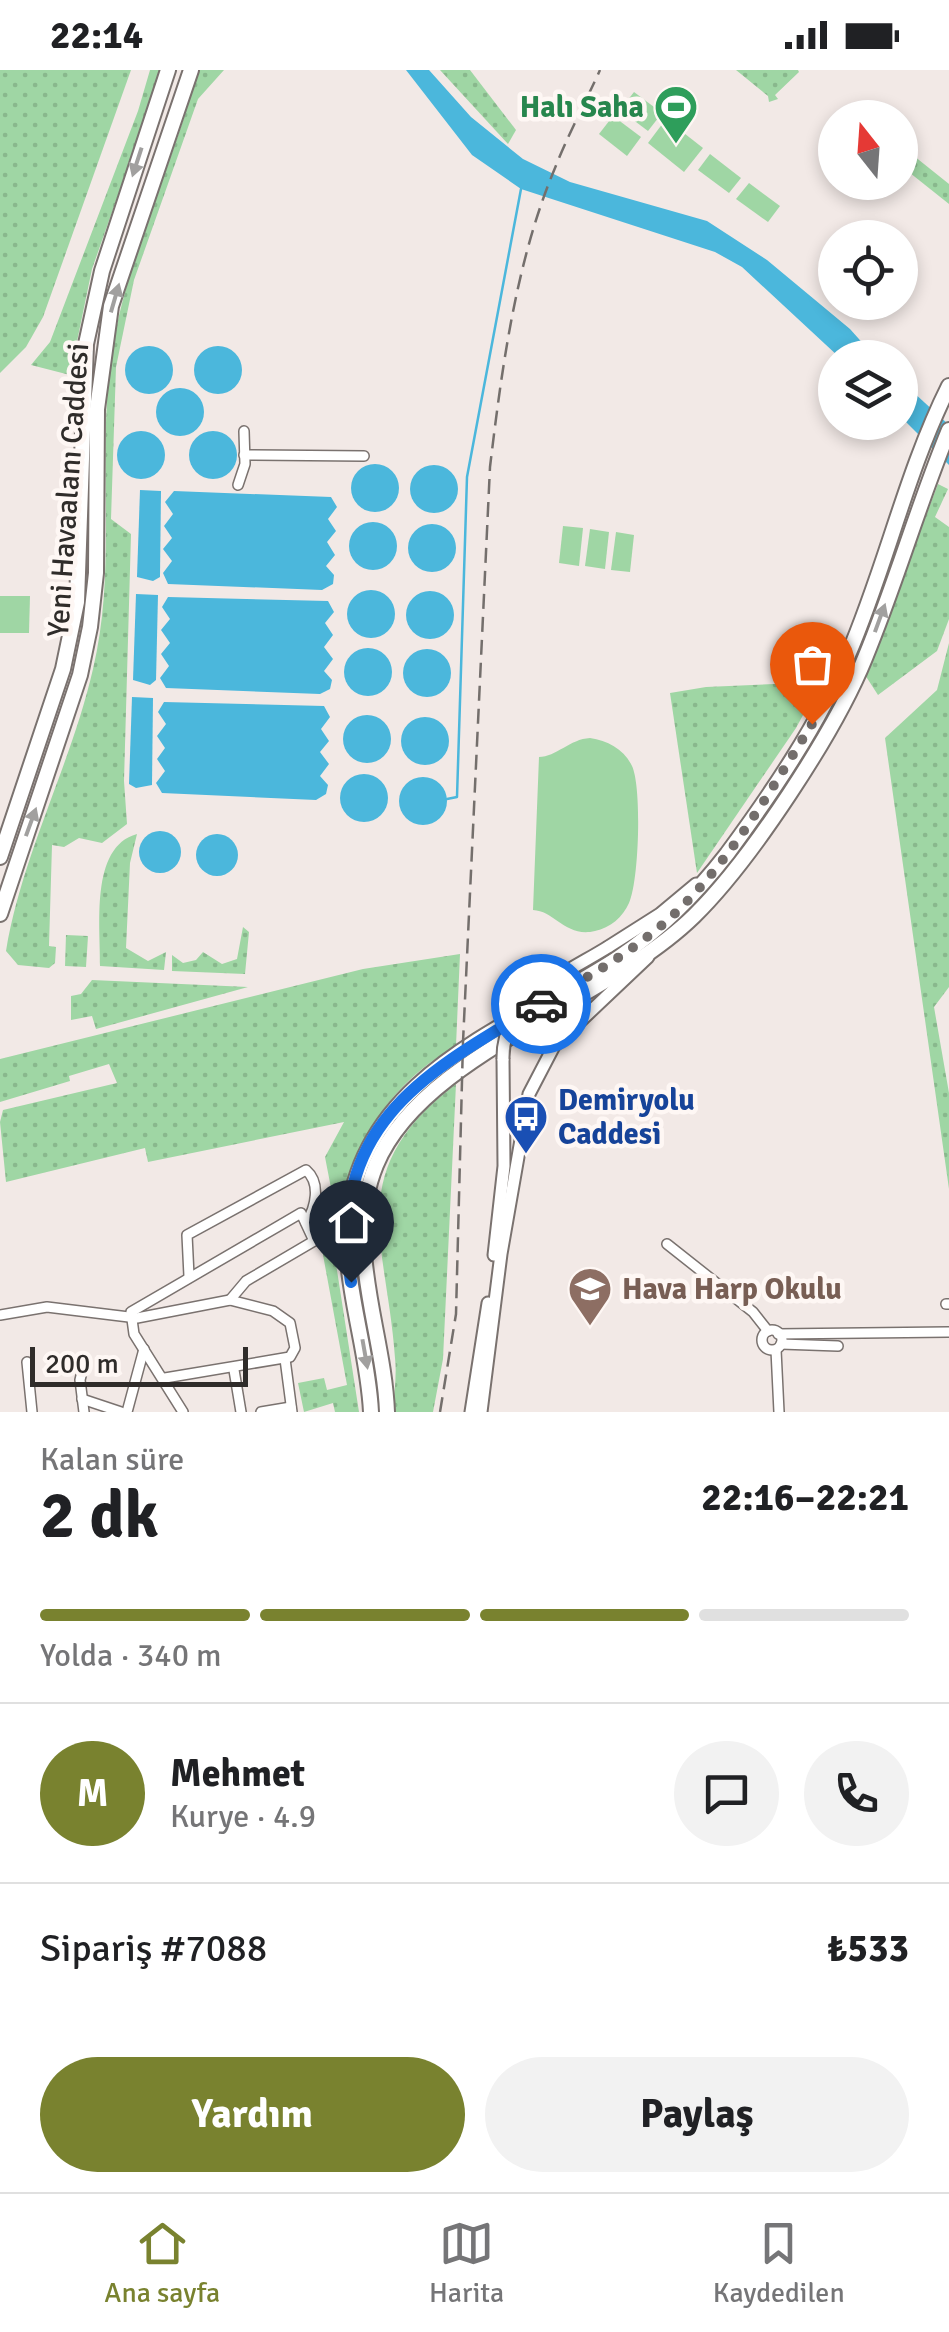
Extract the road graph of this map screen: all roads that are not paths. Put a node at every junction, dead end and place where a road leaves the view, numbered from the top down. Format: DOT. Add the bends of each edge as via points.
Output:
graph roads {
  1 [pos="168,70"];
  2 [pos="191,70"];
  3 [pos="949,386"];
  4 [pos="949,430"];
  5 [pos="244,431"];
  6 [pos="244,455"];
  7 [pos="364,456"];
  8 [pos="238,485"];
  9 [pos="64,664"];
  10 [pos="81,670"];
  11 [pos="0,857"];
  12 [pos="712,873"];
  13 [pos="0,914"];
  14 [pos="650,955"];
  15 [pos="306,1223"];
  16 [pos="667,1244"];
  17 [pos="188,1276"];
  18 [pos="230,1300"];
  19 [pos="0,1314"];
  20 [pos="129,1318"];
  21 [pos="948,1332"];
  22 [pos="776,1340"];
  23 [pos="838,1346"];
  24 [pos="144,1349"];
  25 [pos="84,1359"];
  26 [pos="285,1359"];
  27 [pos="27,1362"];
  28 [pos="234,1370"];
  29 [pos="165,1378"];
  30 [pos="82,1399"];
  31 [pos="292,1410"];
  32 [pos="32,1412"];
  33 [pos="84,1412"];
  34 [pos="124,1412"];
  35 [pos="183,1412"];
  36 [pos="241,1412"];
  37 [pos="261,1412"];
  38 [pos="371,1412"];
  39 [pos="387,1412"];
  40 [pos="471,1412"];
  41 [pos="480,1412"];
  42 [pos="779,1412"];
  1 -- 9 [label="main road, Yeni Havaalanı Caddesi, one-way" via="86,344 79,566"];
  10 -- 2 [label="main road, Yeni Havaalanı Caddesi, one-way" via="96,573 98,409 112,306"];
  3 -- 12 [label="main road" via="835,683"];
  14 -- 4 [label="main road, one-way" via="733,871 844,704"];
  5 -- 6 [label="street"];
  6 -- 7 [label="street"];
  6 -- 8 [label="street"];
  9 -- 10 [label="main road"];
  9 -- 11 [label="main road, Yeni Havaalanı Caddesi"];
  13 -- 10 [label="main road, Yeni Havaalanı Caddesi, one-way"];
  12 -- 38 [label="main road, one-way" via="632,948 434,1069 382,1124 354,1184 347,1241"];
  12 -- 40 [label="main road, bridge" via="520,1006 508,1027 504,1166"];
  14 -- 39 [label="main road" via="444,1081 391,1136 368,1188 362,1244"];
  14 -- 41 [label="main road" via="575,1022 541,1066 524,1115"];
  15 -- 17 [label="street" via="300,1213"];
  15 -- 17 [label="street" via="316,1198 306,1170 187,1235"];
  15 -- 18 [label="street" via="314,1238 309,1246 246,1281"];
  16 -- 22 [label="street" via="752,1312"];
  17 -- 20 [label="street" via="140,1304"];
  18 -- 20 [label="street"];
  18 -- 26 [label="street" via="286,1318 294,1348"];
  19 -- 20 [label="street" via="46,1307"];
  20 -- 24 [label="street"];
  21 -- 22 [label="street"];
  22 -- 23 [label="street"];
  22 -- 42 [label="street"];
  24 -- 29 [label="street"];
  24 -- 34 [label="street"];
  25 -- 30 [label="street"];
  26 -- 28 [label="street"];
  26 -- 31 [label="street"];
  27 -- 32 [label="street"];
  28 -- 29 [label="street"];
  28 -- 36 [label="street"];
  29 -- 35 [label="street"];
  30 -- 33 [label="street"];
  30 -- 34 [label="street"];
  31 -- 37 [label="street"];
}
